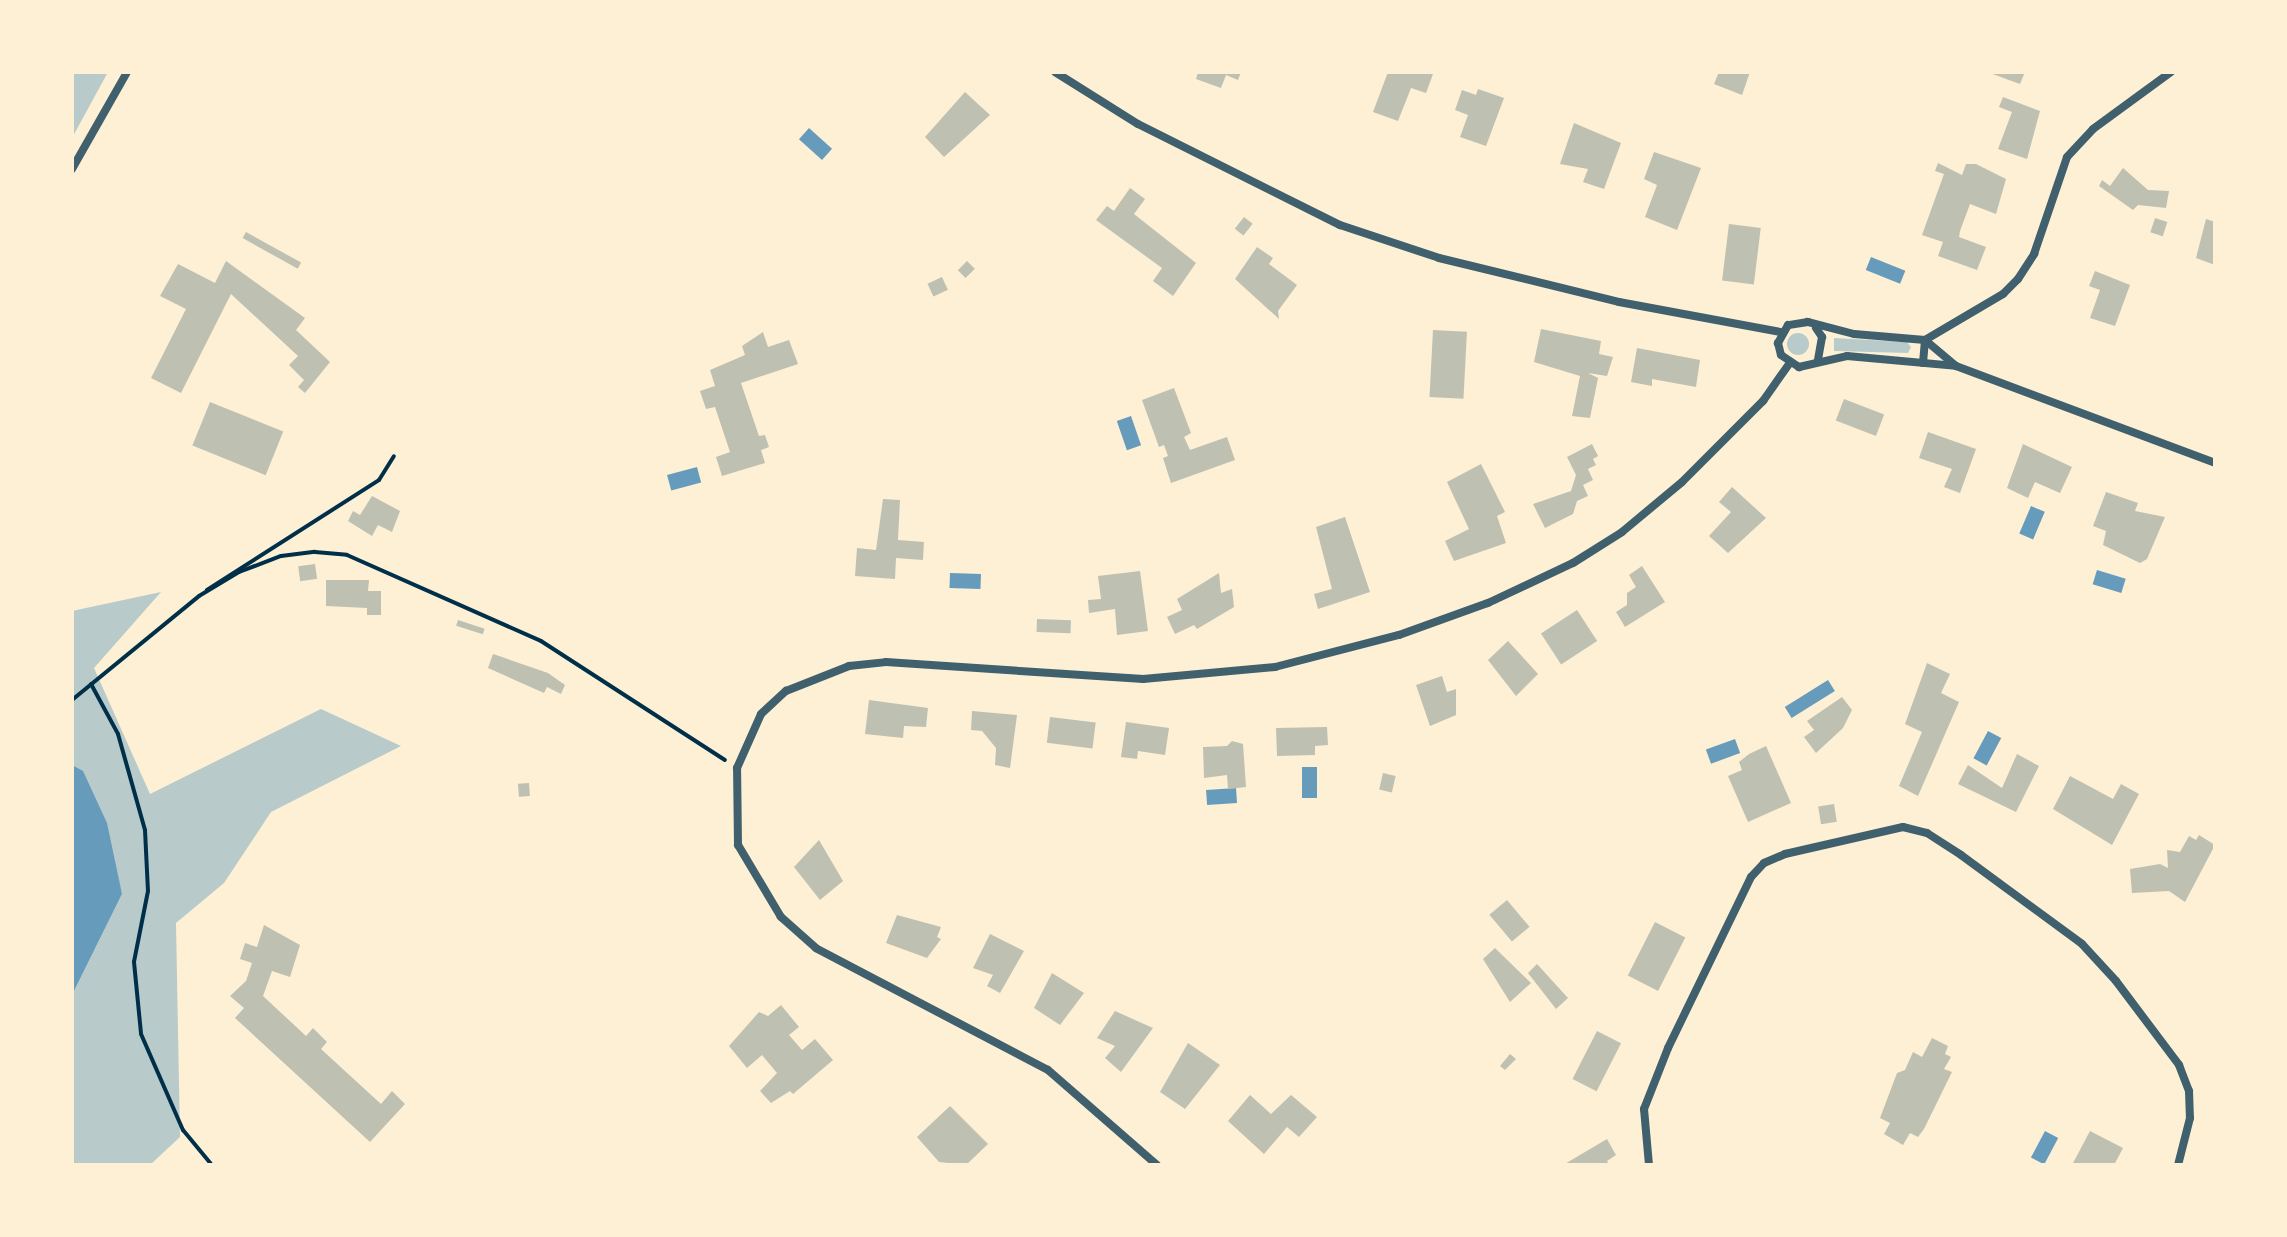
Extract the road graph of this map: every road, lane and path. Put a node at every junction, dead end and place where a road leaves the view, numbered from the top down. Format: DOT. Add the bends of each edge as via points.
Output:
graph roads {
  1 [pos="127,72"];
  2 [pos="1055,72"];
  3 [pos="2171,72"];
  4 [pos="72,169"];
  5 [pos="1816,328"];
  6 [pos="1781,332"];
  7 [pos="1925,340"];
  8 [pos="1818,360"];
  9 [pos="1923,363"];
  10 [pos="1789,364"];
  11 [pos="1956,366"];
  12 [pos="394,456"];
  13 [pos="2215,463"];
  14 [pos="199,596"];
  15 [pos="91,684"];
  16 [pos="72,700"];
  17 [pos="737,768"];
  18 [pos="212,1165"];
  19 [pos="1157,1165"];
  20 [pos="1649,1165"];
  21 [pos="2178,1165"];
  1 -- 4 [label="street"];
  2 -- 6 [label="street" via="1217,166 1350,228 1439,258 1604,299"];
  3 -- 7 [label="street" via="2093,129 2067,157 2034,254 2018,279 2003,294"];
  5 -- 6 [label="street" via="1798,321"];
  5 -- 7 [label="street"];
  5 -- 8 [label="street" via="1823,349"];
  6 -- 10 [label="street" via="1778,343"];
  7 -- 9 [label="street"];
  7 -- 11 [label="street"];
  8 -- 9 [label="street" via="1847,356"];
  8 -- 10 [label="street" via="1799,367"];
  9 -- 11 [label="street"];
  10 -- 17 [label="street" via="1763,401 1622,532 1573,563 1488,603 1399,635 1275,667 1143,679 886,662 849,666 786,691 745,741"];
  11 -- 13 [label="street"];
  12 -- 14 [label="path" via="379,480 226,573"];
  14 -- 15 [label="path"];
  14 -- 17 [label="path" via="239,572 281,556 347,555 541,641"];
  15 -- 16 [label="path"];
  15 -- 18 [label="path" via="118,734 145,830 148,891 134,962 141,1034 183,1130"];
  17 -- 19 [label="street" via="738,845 781,917 816,948 1048,1070"];
  20 -- 21 [label="street" via="1644,1109 1751,877 1764,863 1785,854 1903,827 1927,833 1961,855 2082,944 2116,981 2179,1065 2189,1091 2190,1118"];
}
